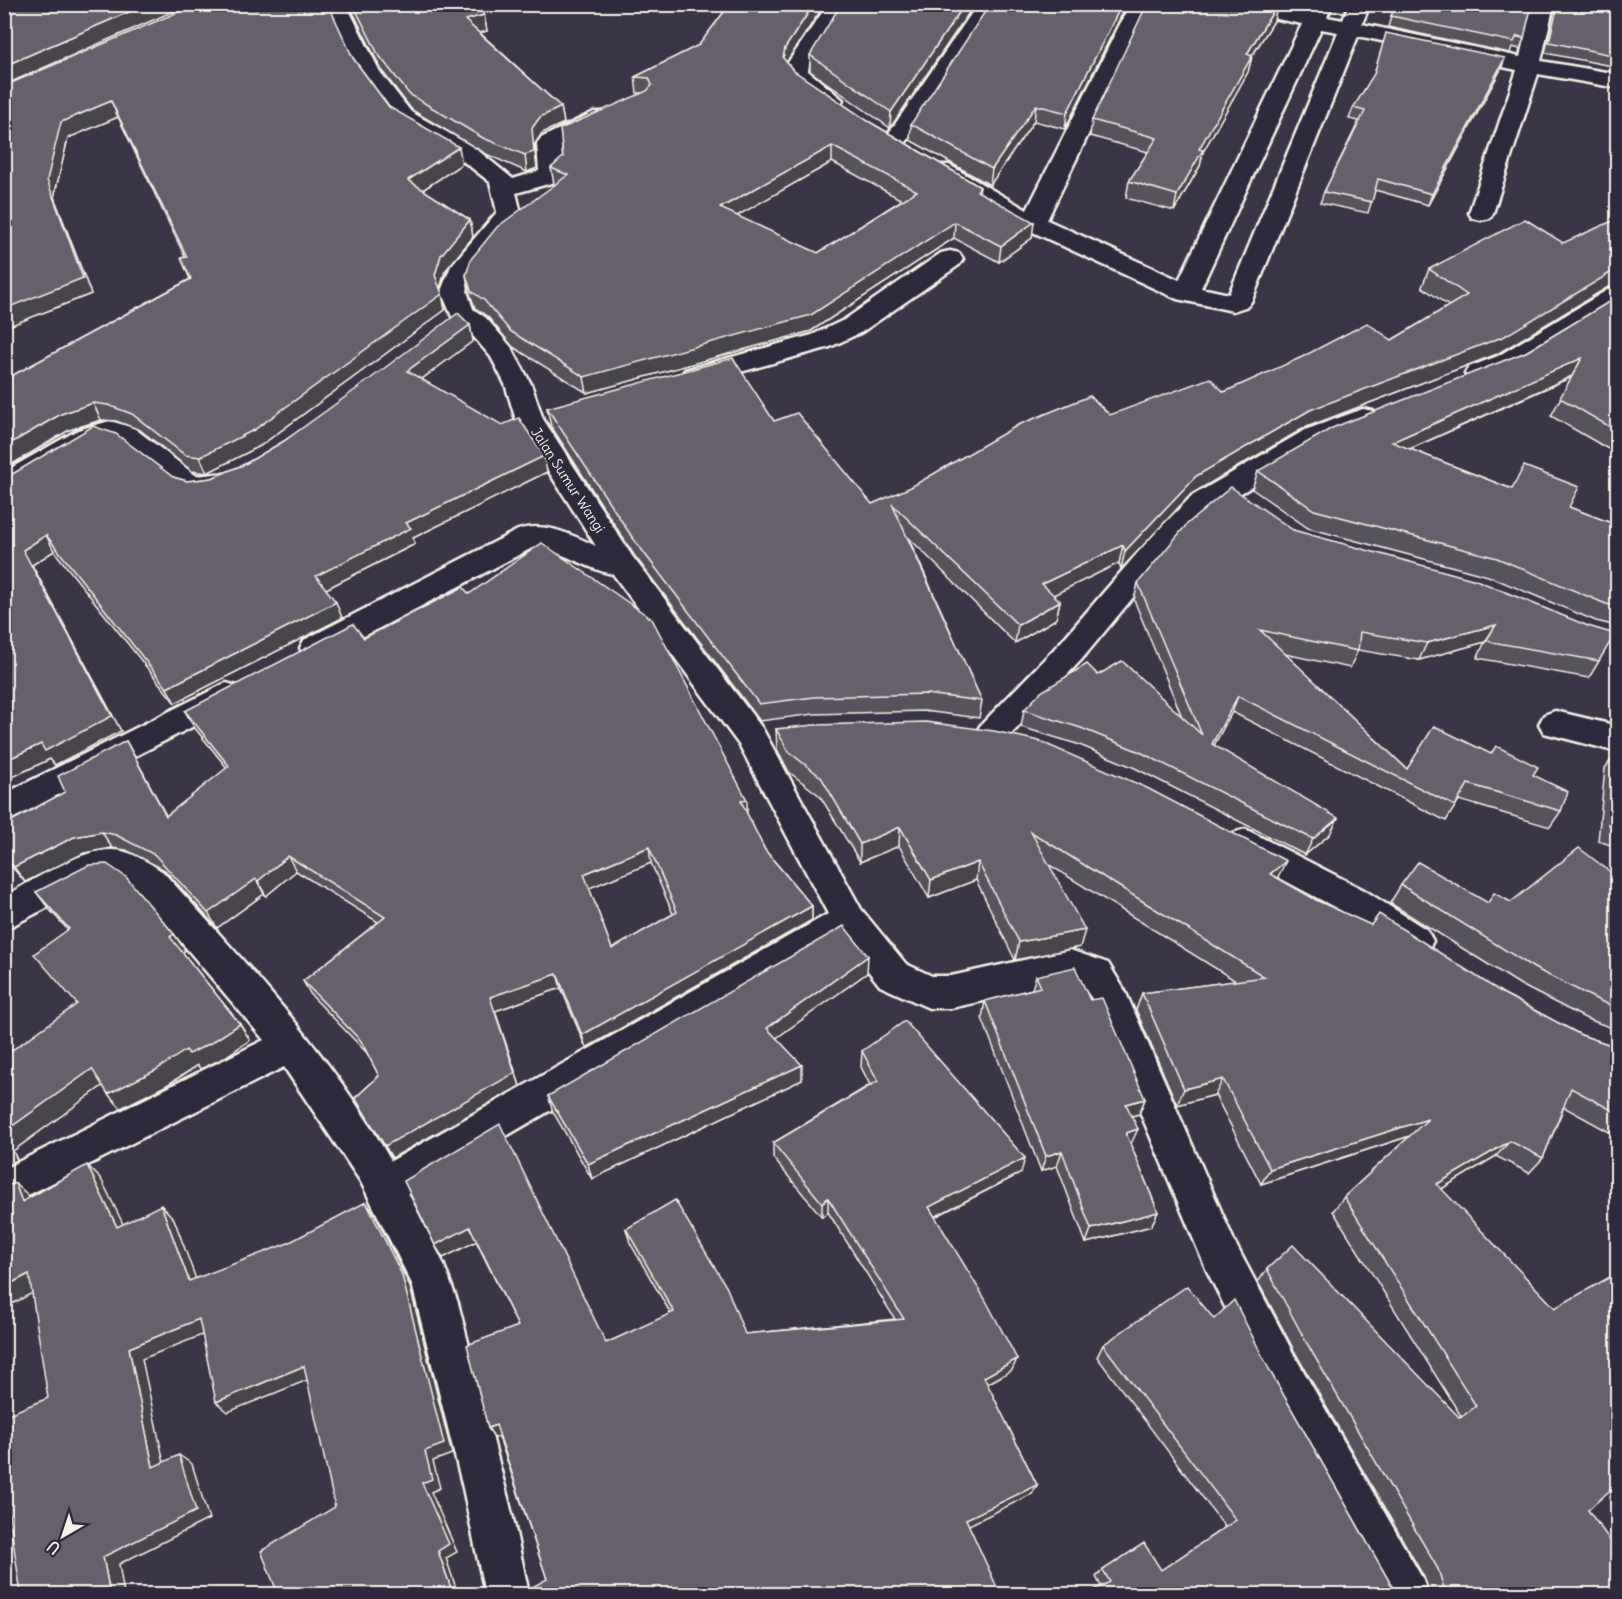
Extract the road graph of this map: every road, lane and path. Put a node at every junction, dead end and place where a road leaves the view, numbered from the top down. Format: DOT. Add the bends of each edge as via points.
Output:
graph roads {
  1 [pos="336,4"];
  2 [pos="838,4"];
  3 [pos="989,4"];
  4 [pos="1141,4"];
  5 [pos="1235,4"];
  6 [pos="1543,4"];
  7 [pos="1319,12"];
  8 [pos="1355,16"];
  9 [pos="1528,66"];
  10 [pos="1617,81"];
  11 [pos="619,110"];
  12 [pos="849,112"];
  13 [pos="505,189"];
  14 [pos="1481,213"];
  15 [pos="1033,223"];
  16 [pos="950,259"];
  17 [pos="1186,293"];
  18 [pos="1617,295"];
  19 [pos="1454,382"];
  20 [pos="666,384"];
  21 [pos="1390,406"];
  22 [pos="239,472"];
  23 [pos="4,486"];
  24 [pos="1226,487"];
  25 [pos="1251,506"];
  26 [pos="622,564"];
  27 [pos="286,663"];
  28 [pos="255,680"];
  29 [pos="1555,724"];
  30 [pos="957,730"];
  31 [pos="1617,739"];
  32 [pos="4,810"];
  33 [pos="1222,831"];
  34 [pos="4,915"];
  35 [pos="849,920"];
  36 [pos="1445,960"];
  37 [pos="289,1046"];
  38 [pos="386,1185"];
  39 [pos="4,1189"];
  40 [pos="507,1594"];
  41 [pos="1406,1594"];
  1 -- 13 [label="street" via="370,73 403,117 467,153 501,179"];
  2 -- 12 [label="street" via="796,73"];
  3 -- 15 [label="street" via="902,147"];
  4 -- 15 [label="street"];
  5 -- 7 [label="street"];
  6 -- 9 [label="street"];
  7 -- 8 [label="street"];
  7 -- 17 [label="street"];
  8 -- 9 [label="street"];
  8 -- 17 [label="street" via="1239,300 1223,303"];
  9 -- 10 [label="street"];
  9 -- 14 [label="street"];
  11 -- 13 [label="street" via="551,140 551,173"];
  13 -- 26 [label="street, Jalan Sumur Wangi" via="509,213 454,283 453,320 477,324 502,353 542,417"];
  15 -- 17 [label="street"];
  16 -- 20 [label="street" via="853,327 821,341"];
  18 -- 19 [label="street" via="1507,362"];
  21 -- 24 [label="street" via="1315,437"];
  22 -- 23 [label="street" via="212,486 188,486 129,440 105,430 80,440"];
  24 -- 25 [label="street"];
  24 -- 30 [label="street" via="1202,502 1163,542 1071,651 1006,739"];
  26 -- 27 [label="street" via="594,560 552,539 528,537"];
  26 -- 35 [label="street, Jalan Sumur Wangi" via="767,735"];
  28 -- 32 [label="street"];
  29 -- 31 [label="street"];
  33 -- 36 [label="street" via="1352,900"];
  34 -- 37 [label="street" via="96,865 128,868 151,882 225,963"];
  35 -- 38 [label="street"];
  35 -- 41 [label="street, Jalan Sumur Wangi" via="893,975 929,992 951,992 1070,966 1095,974 1107,991 1221,1257 1278,1368"];
  37 -- 38 [label="street"];
  37 -- 39 [label="street"];
  38 -- 40 [label="street" via="430,1280 499,1548"];
}
